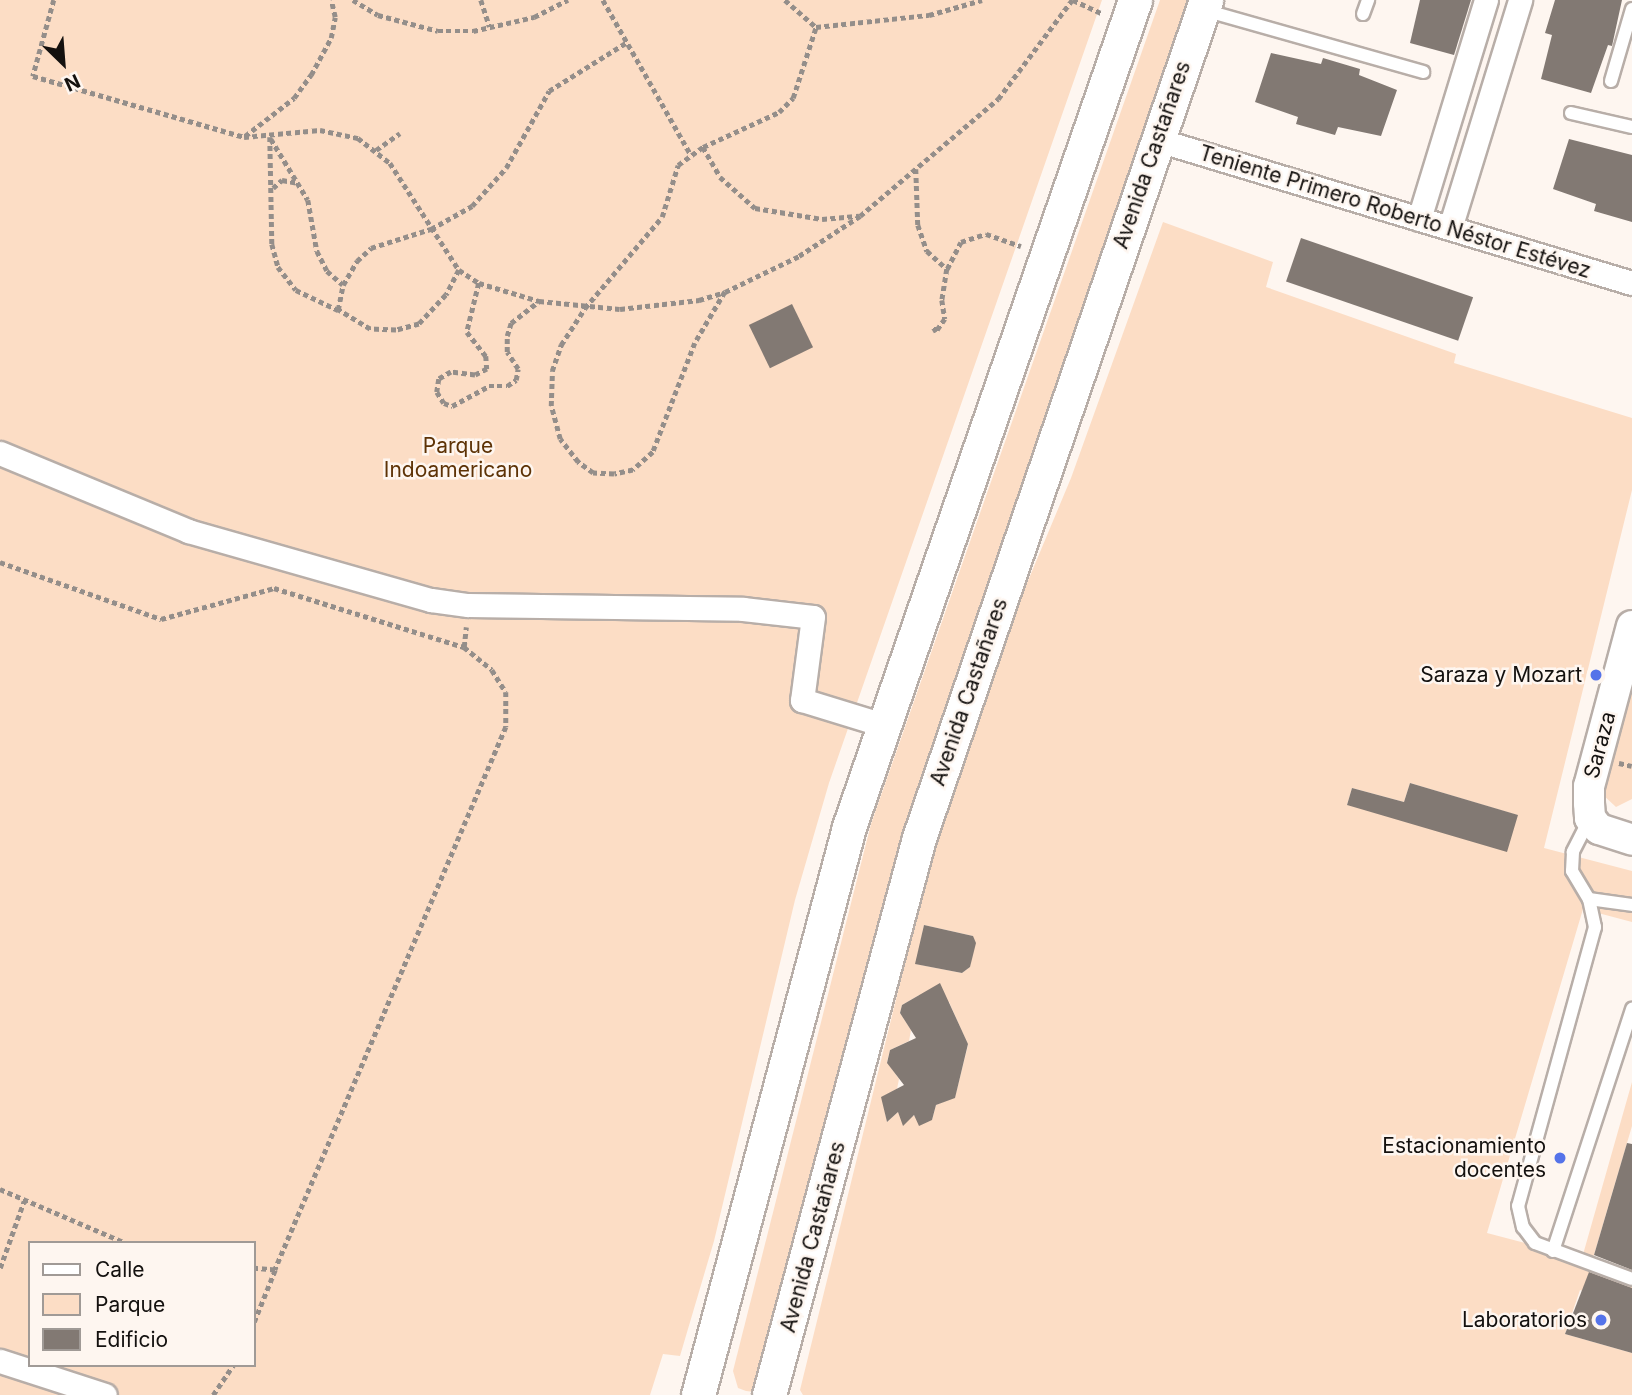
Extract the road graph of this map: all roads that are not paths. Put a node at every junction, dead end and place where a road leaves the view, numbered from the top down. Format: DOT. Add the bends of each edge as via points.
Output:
graph roads {
  1 [pos="1135,0"];
  2 [pos="1368,0"];
  3 [pos="1486,0"];
  4 [pos="1520,0"];
  5 [pos="1205,5"];
  6 [pos="1632,9"];
  7 [pos="1363,14"];
  8 [pos="1423,72"];
  9 [pos="1611,80"];
  10 [pos="1571,113"];
  11 [pos="1632,127"];
  12 [pos="1157,140"];
  13 [pos="1419,219"];
  14 [pos="1450,228"];
  15 [pos="1632,283"];
  16 [pos="0,453"];
  17 [pos="1632,626"];
  18 [pos="884,725"];
  19 [pos="1590,818"];
  20 [pos="1632,840"];
  21 [pos="1589,899"];
  22 [pos="1632,905"];
  23 [pos="1632,1009"];
  24 [pos="1553,1251"];
  25 [pos="1632,1279"];
  26 [pos="0,1361"];
  27 [pos="106,1395"];
  28 [pos="698,1395"];
  29 [pos="769,1395"];
  1 -- 18 [label="main road"];
  2 -- 7 [label="lane"];
  3 -- 13 [label="street"];
  4 -- 14 [label="street"];
  5 -- 8 [label="lane"];
  5 -- 12 [label="main road, Avenida Castañares"];
  6 -- 9 [label="lane"];
  10 -- 11 [label="lane"];
  12 -- 13 [label="street, Teniente Primero Roberto Néstor Estévez"];
  12 -- 29 [label="main road, Avenida Castañares" via="919,838"];
  13 -- 14 [label="street, Teniente Primero Roberto Néstor Estévez"];
  14 -- 15 [label="street, Teniente Primero Roberto Néstor Estévez"];
  16 -- 18 [label="street" via="188,531 431,600 468,606 743,609 813,617 802,700"];
  17 -- 19 [label="street, Saraza" via="1589,786"];
  18 -- 28 [label="main road" via="849,827"];
  19 -- 20 [label="street" via="1599,829"];
  19 -- 21 [label="lane" via="1573,852 1572,871"];
  21 -- 22 [label="lane"];
  21 -- 24 [label="lane" via="1595,927 1518,1206 1522,1227 1535,1243"];
  23 -- 24 [label="lane"];
  24 -- 25 [label="lane"];
  26 -- 27 [label="street"];
}
